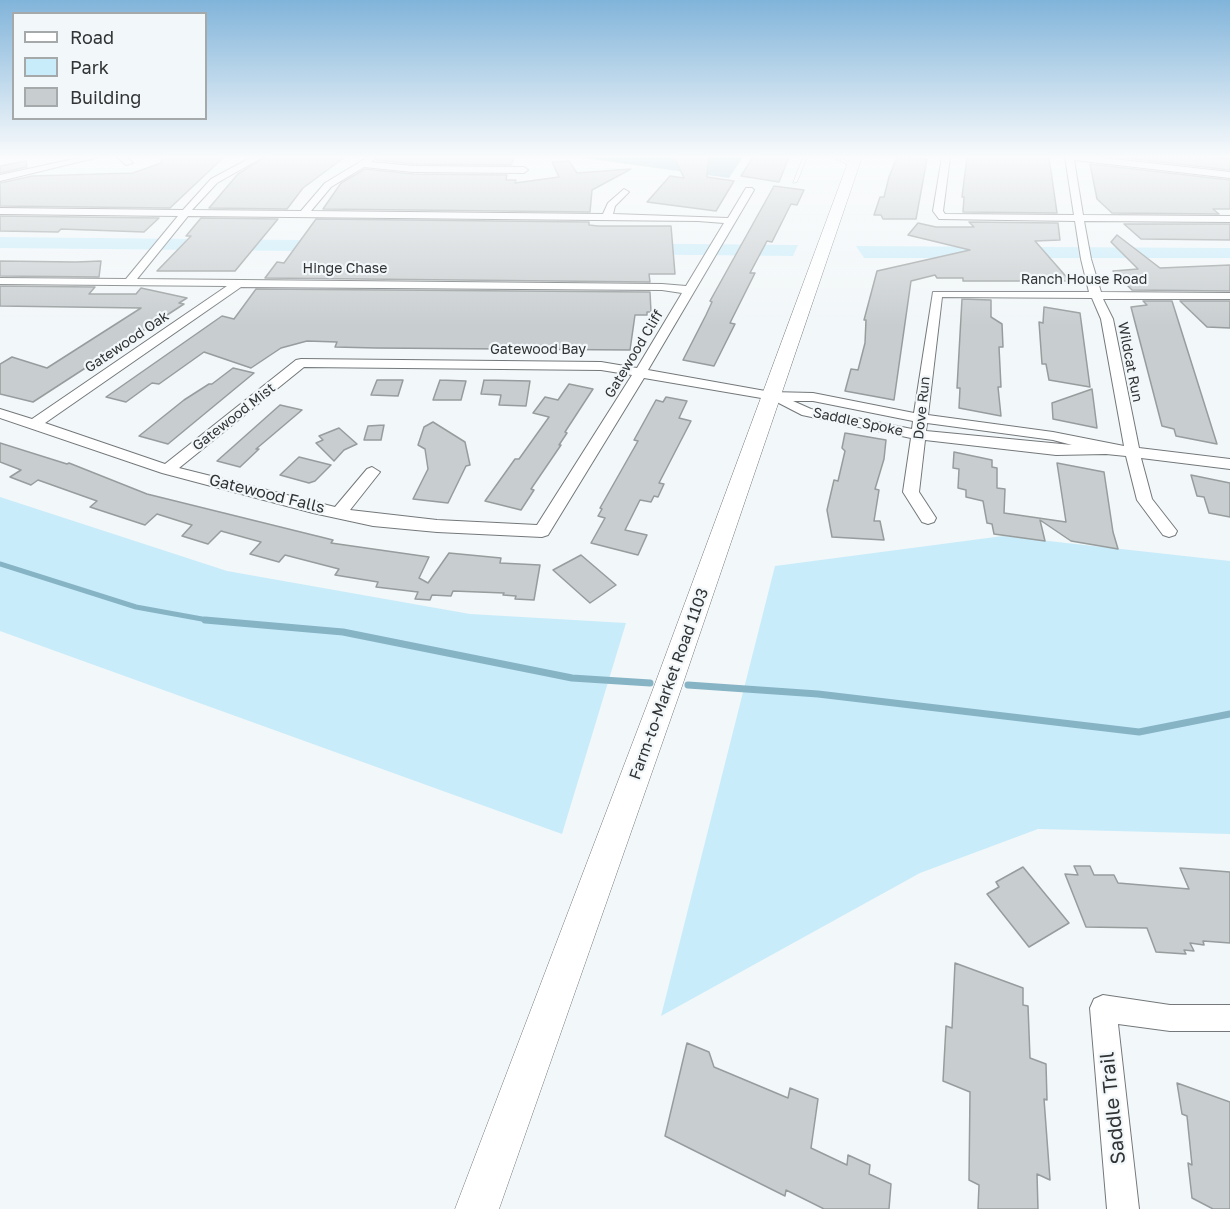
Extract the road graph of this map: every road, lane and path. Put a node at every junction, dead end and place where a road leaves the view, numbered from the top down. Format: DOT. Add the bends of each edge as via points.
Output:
graph roads {
  1 [pos="184,213"];
  2 [pos="234,213"];
  3 [pos="608,213"];
  4 [pos="735,213"];
  5 [pos="830,213"];
  6 [pos="940,213"];
  7 [pos="1079,213"];
  8 [pos="304,214"];
  9 [pos="607,217"];
  10 [pos="1080,218"];
  11 [pos="1230,219"];
  12 [pos="730,221"];
  13 [pos="0,281"];
  14 [pos="129,282"];
  15 [pos="239,284"];
  16 [pos="689,290"];
  17 [pos="937,294"];
  18 [pos="1096,295"];
  19 [pos="1230,296"];
  20 [pos="301,363"];
  21 [pos="641,372"];
  22 [pos="771,396"];
  23 [pos="0,413"];
  24 [pos="920,418"];
  25 [pos="33,425"];
  26 [pos="920,435"];
  27 [pos="1106,449"];
  28 [pos="1132,452"];
  29 [pos="1230,464"];
  30 [pos="167,470"];
  31 [pos="372,472"];
  32 [pos="340,512"];
  33 [pos="928,518"];
  34 [pos="542,531"];
  35 [pos="1169,531"];
  36 [pos="1230,1018"];
  37 [pos="477,1209"];
  38 [pos="1123,1209"];
  1 -- 14 [label="street"];
  2 -- 8 [label="street"];
  3 -- 9 [label="street"];
  4 -- 12 [label="street, Gatewood Cliff"];
  5 -- 22 [label="main road, Farm-to-Market Road 1103"];
  6 -- 10 [label="street" via="942,217"];
  7 -- 10 [label="street, Wildcat Run"];
  8 -- 9 [label="street"];
  9 -- 12 [label="street"];
  10 -- 11 [label="street"];
  10 -- 18 [label="street, Wildcat Run"];
  12 -- 16 [label="street, Gatewood Cliff"];
  13 -- 14 [label="street, Hinge Chase"];
  14 -- 15 [label="street, Hinge Chase"];
  15 -- 16 [label="street, Hinge Chase"];
  15 -- 25 [label="street, Gatewood Oak"];
  16 -- 21 [label="street, Gatewood Cliff"];
  17 -- 18 [label="street, Ranch House Road"];
  17 -- 24 [label="street, Dove Run"];
  18 -- 19 [label="street, Ranch House Road"];
  18 -- 28 [label="street, Wildcat Run" via="1107,319"];
  20 -- 21 [label="street, Gatewood Bay" via="601,366"];
  20 -- 30 [label="street, Gatewood Mist"];
  21 -- 22 [label="street, Gatewood Bay"];
  21 -- 34 [label="street, Gatewood Cliff"];
  22 -- 24 [label="street, Saddle Spoke" via="813,397"];
  22 -- 26 [label="street, Saddle Spoke" via="807,412"];
  22 -- 37 [label="main road, Farm-to-Market Road 1103"];
  23 -- 25 [label="street, Gatewood Falls"];
  24 -- 26 [label="street, Dove Run"];
  24 -- 27 [label="street, Saddle Spoke" via="1053,436"];
  25 -- 30 [label="street, Gatewood Falls"];
  26 -- 27 [label="street, Saddle Spoke" via="1056,450"];
  26 -- 33 [label="street, Dove Run" via="911,492"];
  27 -- 28 [label="street, Saddle Spoke"];
  28 -- 29 [label="street, Saddle Spoke"];
  28 -- 35 [label="street, Wildcat Run" via="1145,501"];
  30 -- 32 [label="street, Gatewood Falls"];
  31 -- 32 [label="street"];
  32 -- 34 [label="street, Gatewood Falls" via="373,520"];
  36 -- 38 [label="street, Saddle Trail" via="1170,1018 1103,1008"];
}
